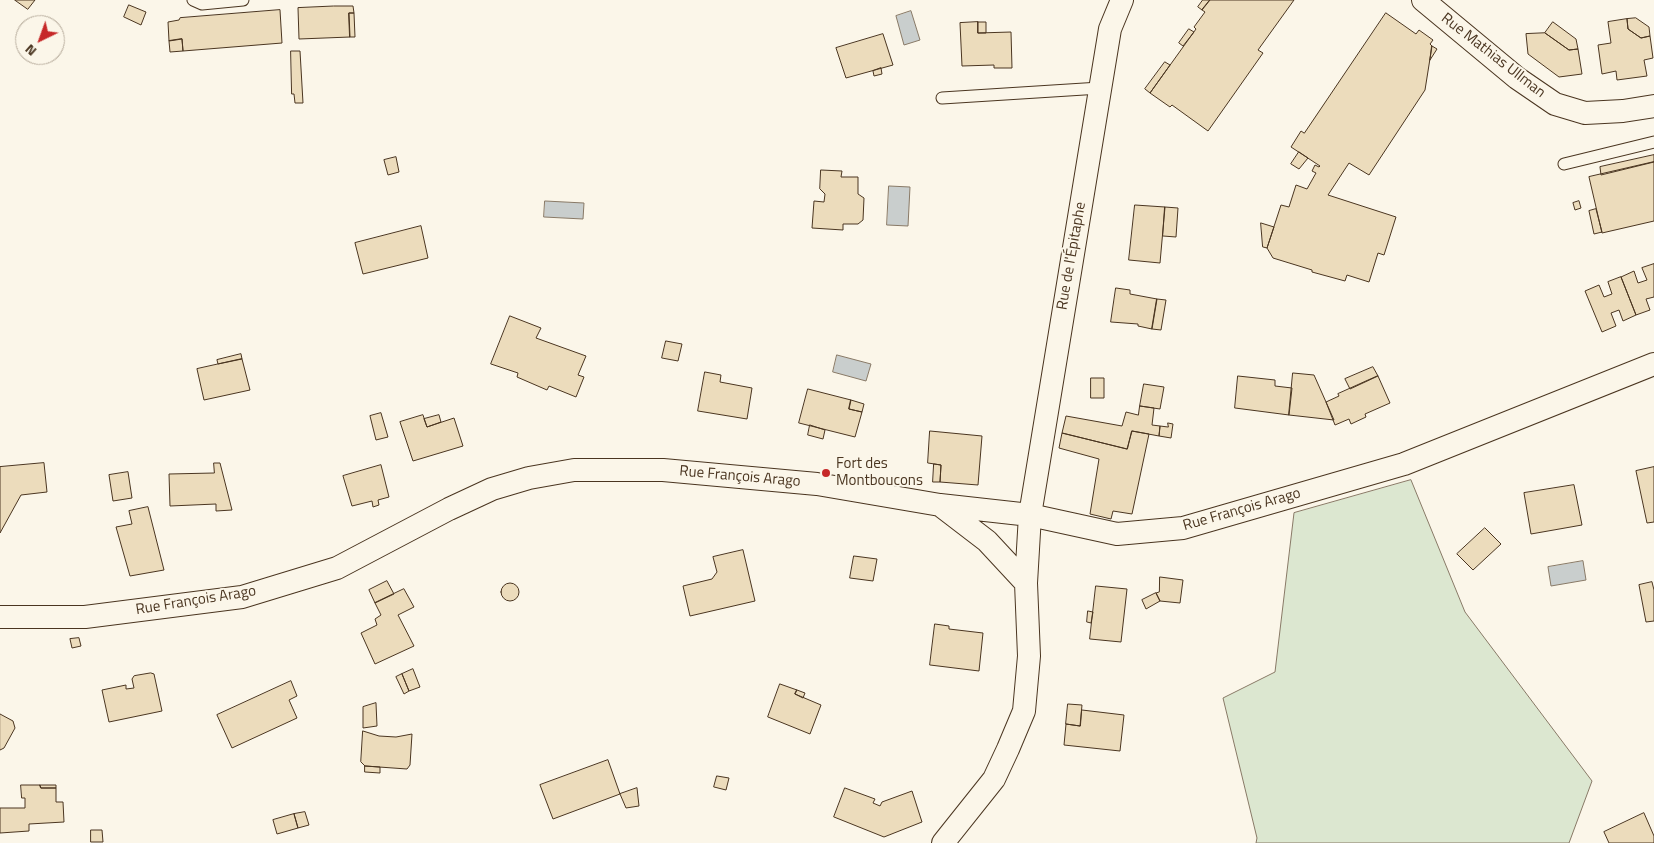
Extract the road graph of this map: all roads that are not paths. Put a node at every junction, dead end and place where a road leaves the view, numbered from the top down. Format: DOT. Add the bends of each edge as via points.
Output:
graph roads {
  1 [pos="193,0"];
  2 [pos="243,0"];
  3 [pos="1122,0"];
  4 [pos="1423,0"];
  5 [pos="1100,88"];
  6 [pos="942,98"];
  7 [pos="1654,106"];
  8 [pos="1654,142"];
  9 [pos="1564,164"];
  10 [pos="1654,364"];
  11 [pos="940,505"];
  12 [pos="1030,515"];
  13 [pos="1026,584"];
  14 [pos="0,617"];
  15 [pos="943,843"];
  1 -- 2 [label="lane" via="202,4"];
  3 -- 5 [label="street, Rue de l'Épitaphe" via="1110,29"];
  4 -- 7 [label="street, Rue Mathias Ullman" via="1517,78 1556,104 1585,113"];
  5 -- 6 [label="lane"];
  5 -- 12 [label="street, Rue de l'Épitaphe"];
  8 -- 9 [label="lane"];
  10 -- 12 [label="street, Rue François Arago" via="1404,464 1183,528 1117,534"];
  11 -- 12 [label="street, Rue François Arago"];
  11 -- 13 [label="street" via="987,541"];
  11 -- 14 [label="street, Rue François Arago" via="817,484 663,470 574,470 492,489 337,568 242,597 84,617"];
  12 -- 13 [label="street, Rue de l'Épitaphe"];
  13 -- 15 [label="street, Rue de l'Épitaphe" via="1028,656 1024,710 994,779"];
}
